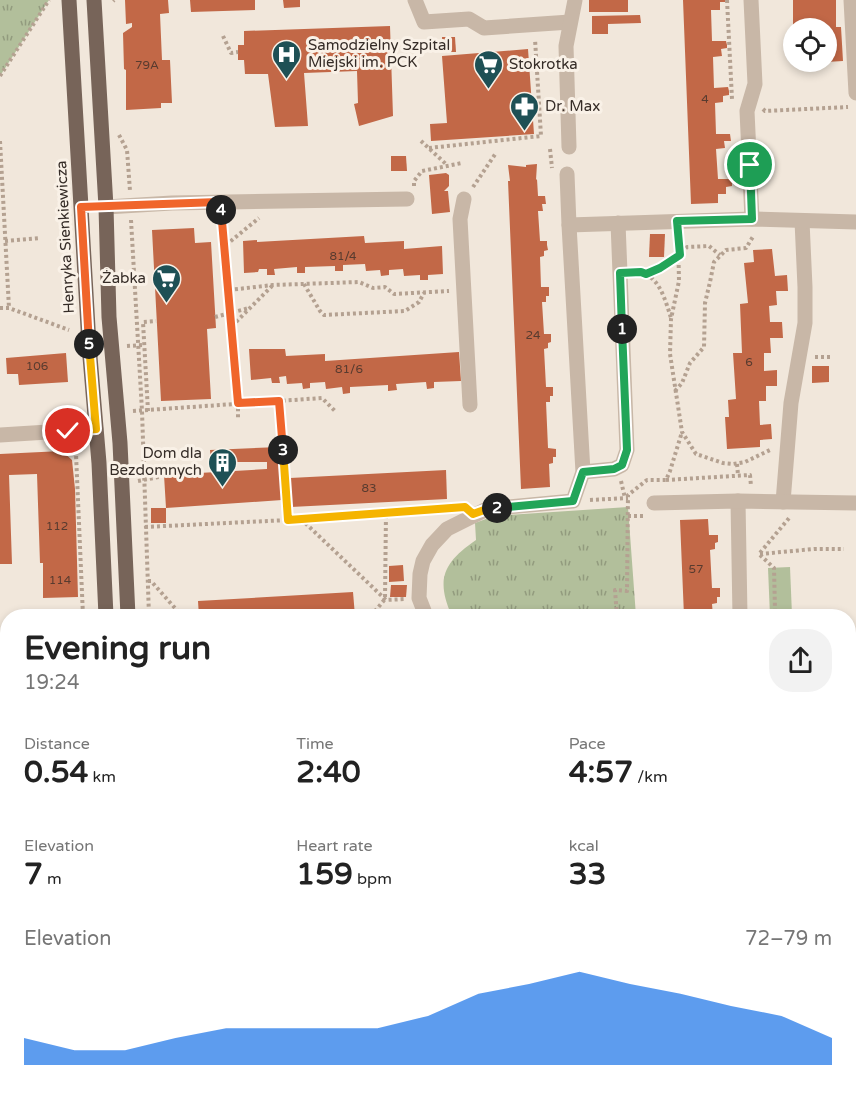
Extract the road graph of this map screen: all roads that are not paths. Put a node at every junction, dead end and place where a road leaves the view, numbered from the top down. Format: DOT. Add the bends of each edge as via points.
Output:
graph roads {
  1 [pos="69,0"];
  2 [pos="94,0"];
  3 [pos="415,0"];
  4 [pos="575,0"];
  5 [pos="751,0"];
  6 [pos="851,0"];
  7 [pos="570,22"];
  8 [pos="71,41"];
  9 [pos="97,42"];
  10 [pos="855,55"];
  11 [pos="856,93"];
  12 [pos="569,147"];
  13 [pos="567,174"];
  14 [pos="407,199"];
  15 [pos="464,199"];
  16 [pos="81,207"];
  17 [pos="106,207"];
  18 [pos="802,221"];
  19 [pos="856,222"];
  20 [pos="618,223"];
  21 [pos="569,225"];
  22 [pos="754,225"];
  23 [pos="470,405"];
  24 [pos="96,429"];
  25 [pos="0,435"];
  26 [pos="583,472"];
  27 [pos="738,501"];
  28 [pos="787,502"];
  29 [pos="654,503"];
  30 [pos="856,503"];
  31 [pos="106,609"];
  32 [pos="128,609"];
  33 [pos="423,609"];
  34 [pos="740,609"];
  1 -- 8 [label="main road, Henryka Sienkiewicza"];
  2 -- 9 [label="main road"];
  3 -- 7 [label="street" via="424,22 469,19 484,28"];
  4 -- 7 [label="street"];
  5 -- 22 [label="street" via="755,84 747,111"];
  6 -- 10 [label="street"];
  7 -- 12 [label="street" via="566,46"];
  8 -- 9 [label="main road"];
  8 -- 16 [label="main road, Henryka Sienkiewicza"];
  9 -- 17 [label="main road"];
  10 -- 11 [label="street"];
  13 -- 21 [label="street"];
  14 -- 17 [label="street"];
  15 -- 23 [label="street" via="460,219"];
  16 -- 17 [label="main road"];
  16 -- 24 [label="main road, Henryka Sienkiewicza"];
  17 -- 32 [label="main road"];
  18 -- 19 [label="street"];
  18 -- 22 [label="street"];
  18 -- 28 [label="street" via="805,323 790,403"];
  20 -- 21 [label="street"];
  20 -- 22 [label="street"];
  20 -- 26 [label="street" via="627,450 622,465"];
  21 -- 26 [label="street"];
  24 -- 25 [label="street"];
  24 -- 31 [label="main road, Henryka Sienkiewicza"];
  26 -- 33 [label="street" via="573,501 487,509 447,529 423,561 419,598"];
  27 -- 28 [label="street"];
  27 -- 29 [label="street"];
  27 -- 34 [label="street"];
  28 -- 30 [label="street"];
}
